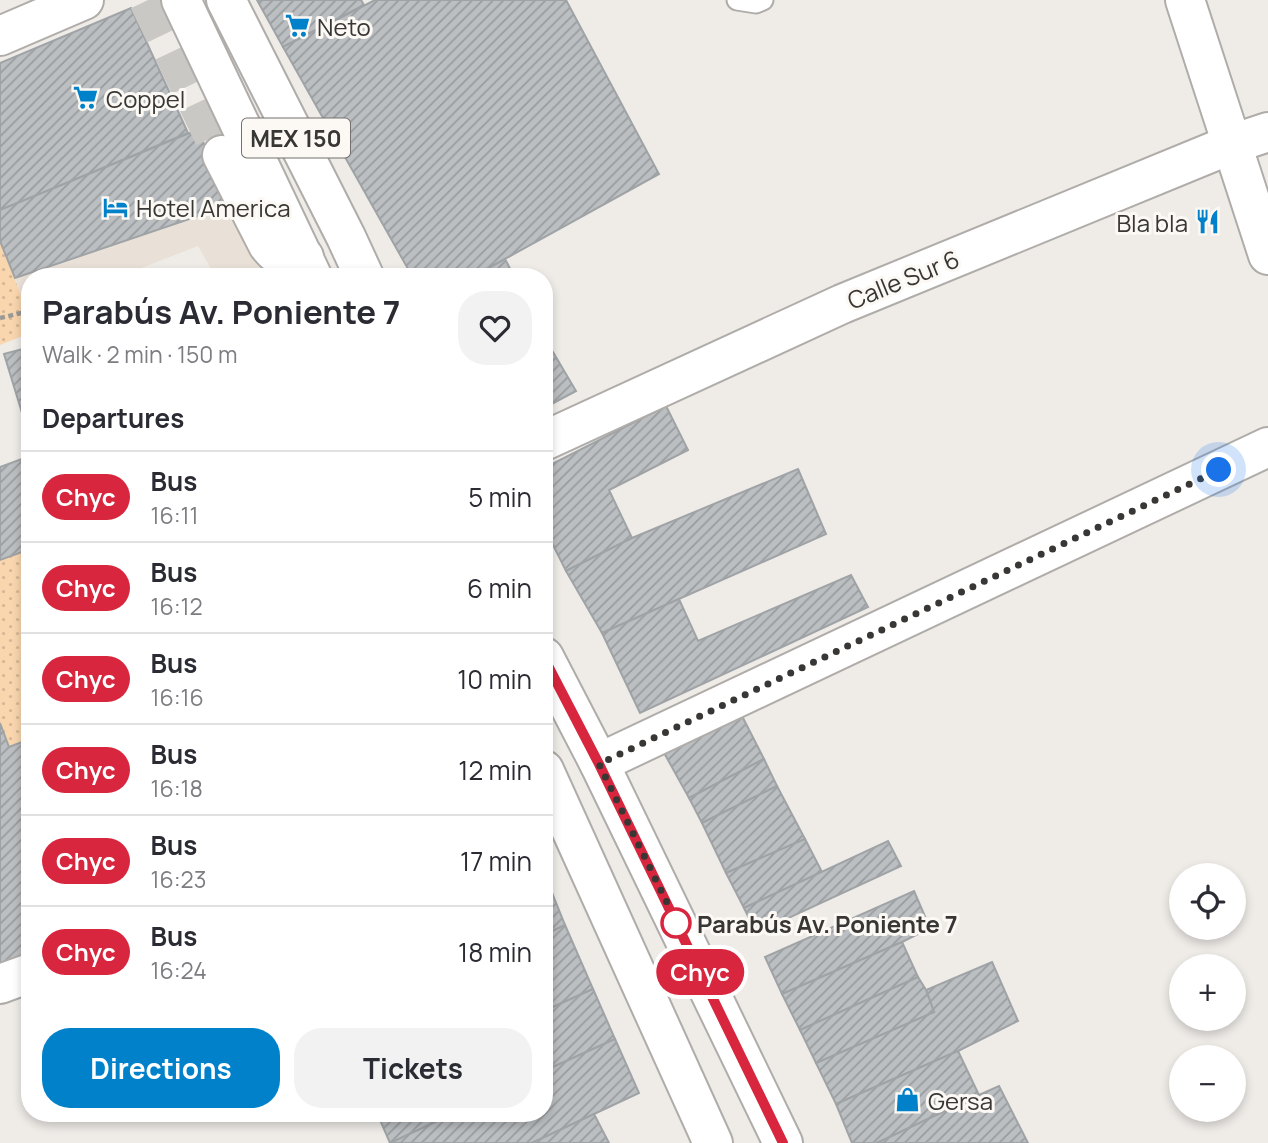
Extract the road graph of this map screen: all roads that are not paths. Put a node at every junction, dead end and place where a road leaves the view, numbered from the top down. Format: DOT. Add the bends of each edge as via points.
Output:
graph roads {
  1 [pos="83,0"];
  2 [pos="181,0"];
  3 [pos="226,0"];
  4 [pos="737,0"];
  5 [pos="763,0"];
  6 [pos="1185,0"];
  7 [pos="0,36"];
  8 [pos="1268,132"];
  9 [pos="1232,144"];
  10 [pos="222,155"];
  11 [pos="1268,255"];
  12 [pos="308,267"];
  13 [pos="360,268"];
  14 [pos="553,437"];
  15 [pos="1268,447"];
  16 [pos="553,675"];
  17 [pos="599,764"];
  18 [pos="553,791"];
  19 [pos="21,976"];
  20 [pos="0,984"];
  21 [pos="713,1143"];
  22 [pos="783,1143"];
  1 -- 7 [label="street"];
  2 -- 12 [label="street, MEX 150"];
  3 -- 13 [label="street, MEX 150"];
  4 -- 5 [label="lane"];
  6 -- 9 [label="street"];
  8 -- 9 [label="street, Calle Sur 6"];
  9 -- 11 [label="street"];
  9 -- 14 [label="street, Calle Sur 6" via="842,304"];
  10 -- 12 [label="street" via="268,245 278,256"];
  15 -- 17 [label="street"];
  16 -- 17 [label="street"];
  17 -- 22 [label="street"];
  18 -- 21 [label="street"];
  19 -- 20 [label="street"];
}
